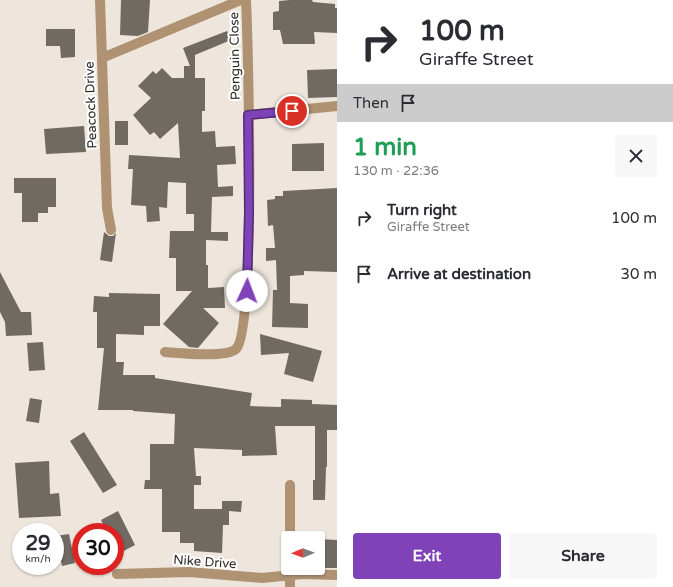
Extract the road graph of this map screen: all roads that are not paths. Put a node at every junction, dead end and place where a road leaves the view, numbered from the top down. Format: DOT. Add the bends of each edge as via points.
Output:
graph roads {
  1 [pos="100,0"];
  2 [pos="241,0"];
  3 [pos="246,0"];
  4 [pos="102,58"];
  5 [pos="337,106"];
  6 [pos="248,115"];
  7 [pos="111,230"];
  8 [pos="165,352"];
  9 [pos="290,485"];
  10 [pos="290,531"];
  11 [pos="124,574"];
  12 [pos="281,574"];
  13 [pos="325,574"];
  14 [pos="337,574"];
  15 [pos="290,575"];
  16 [pos="290,587"];
  1 -- 4 [label="street, Peacock Drive"];
  2 -- 4 [label="street"];
  3 -- 6 [label="street, Penguin Close"];
  4 -- 7 [label="street, Peacock Drive" via="107,208"];
  5 -- 6 [label="street"];
  6 -- 8 [label="street, Penguin Close" via="247,291 240,345 232,352"];
  9 -- 10 [label="street"];
  11 -- 12 [label="street, Nike Drive" via="189,572 262,578"];
  13 -- 14 [label="street, Nike Drive"];
  15 -- 16 [label="street"];
}
